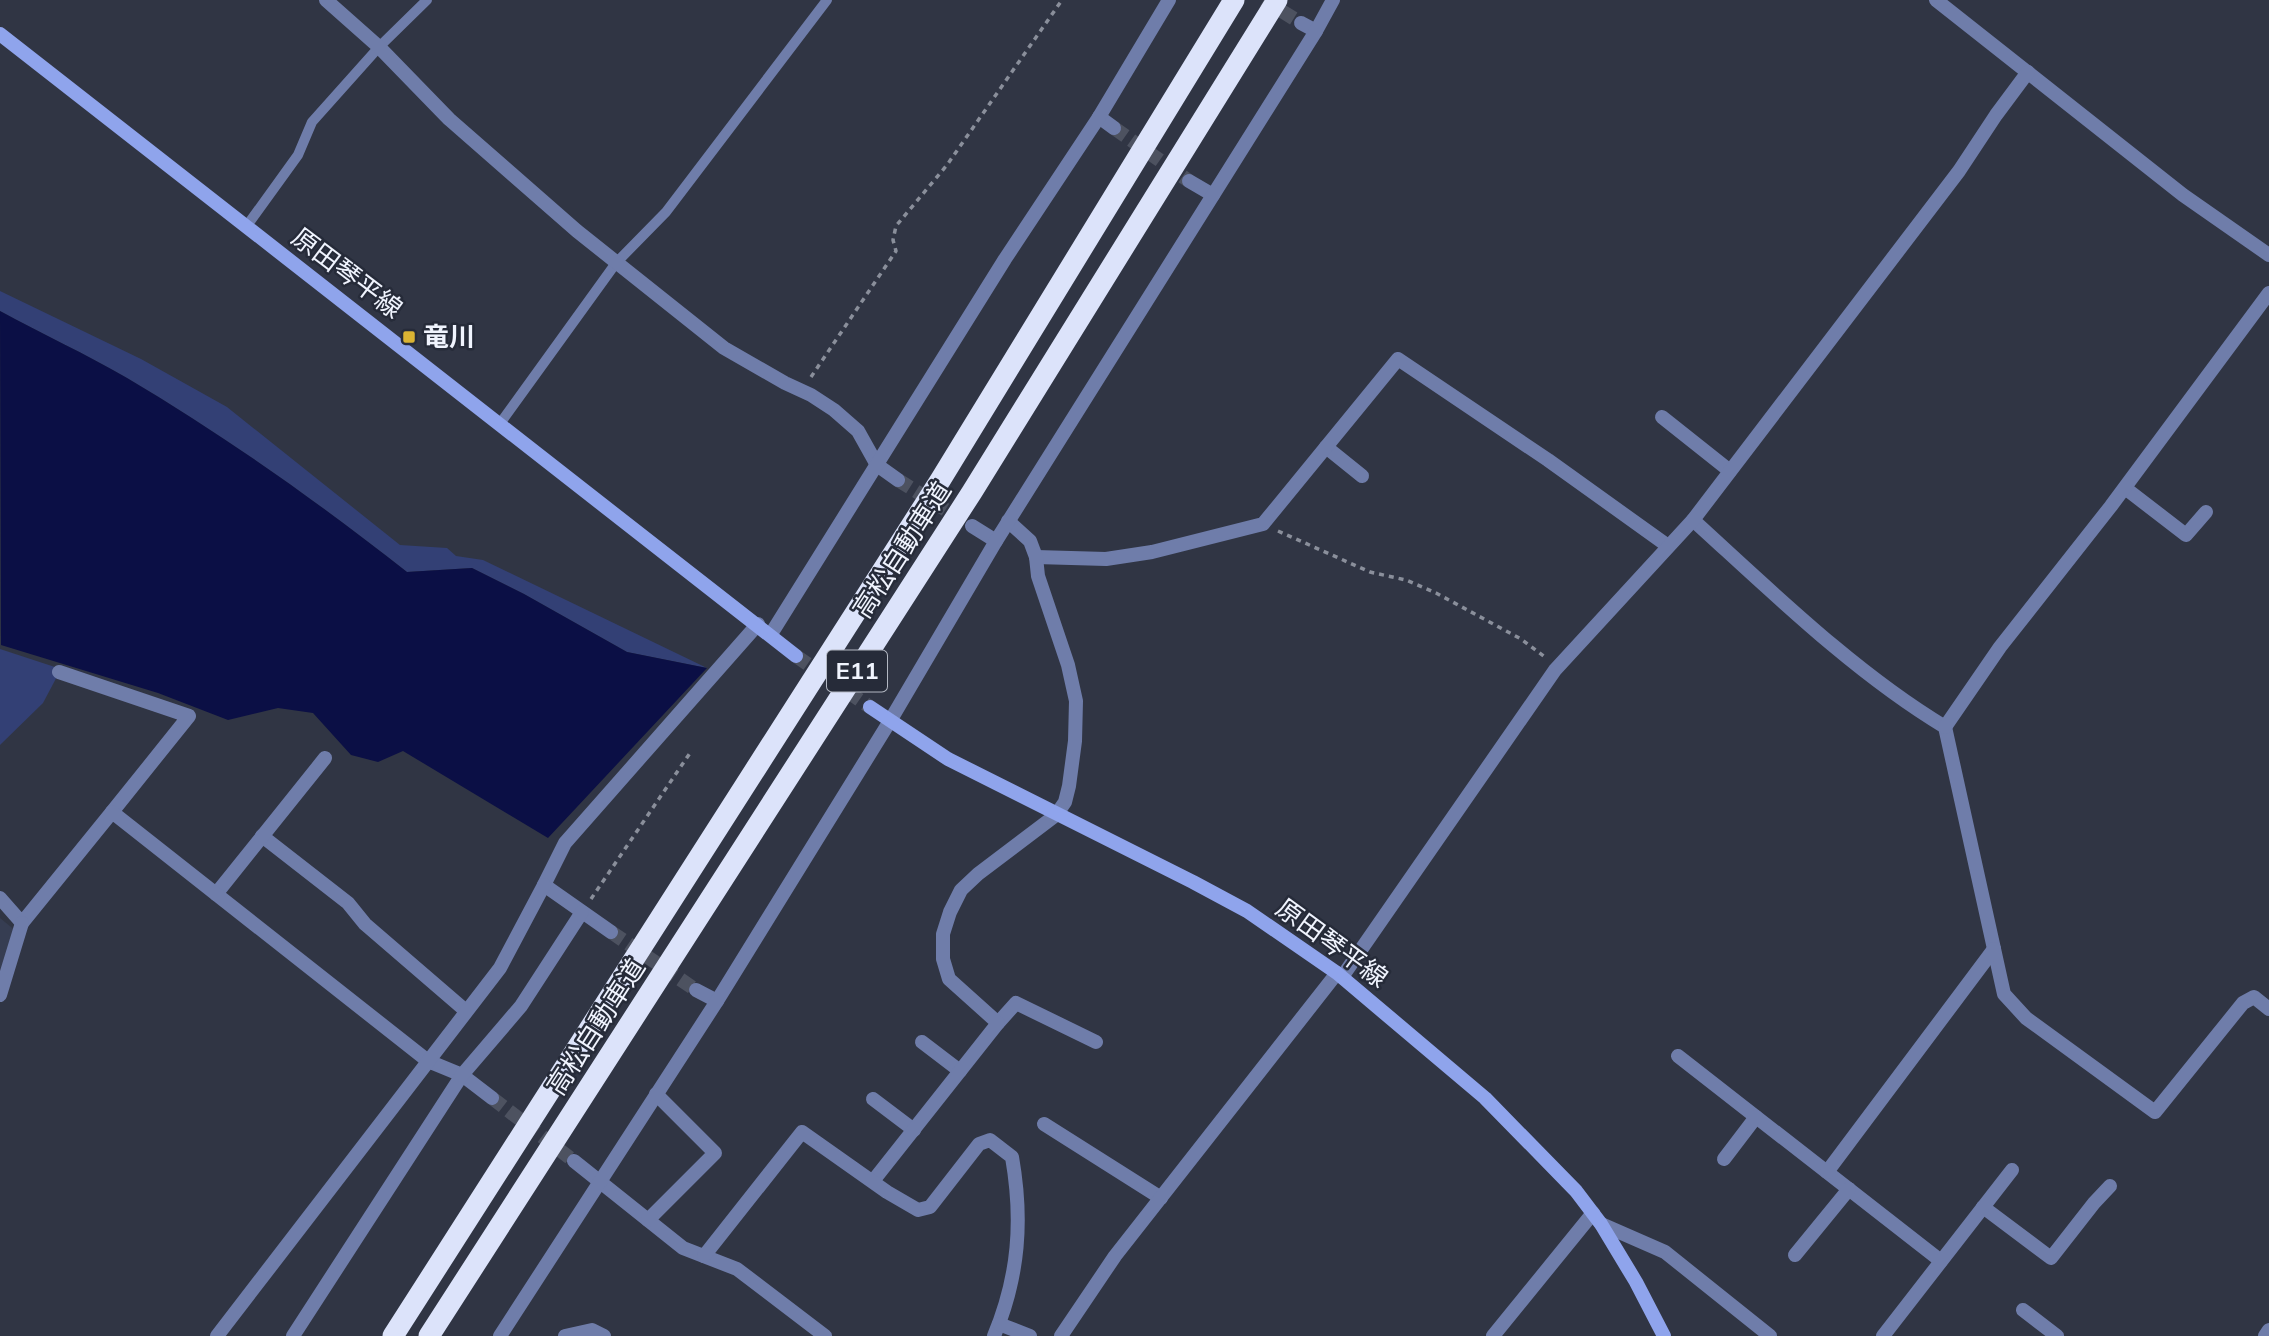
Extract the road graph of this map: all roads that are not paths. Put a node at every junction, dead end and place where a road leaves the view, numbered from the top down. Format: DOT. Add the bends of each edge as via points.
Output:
graph roads {
  1 [pos="327,0"];
  2 [pos="427,0"];
  3 [pos="827,0"];
  4 [pos="1169,0"];
  5 [pos="1234,0"];
  6 [pos="1277,0"];
  7 [pos="1333,0"];
  8 [pos="1936,0"];
  9 [pos="1301,23"];
  10 [pos="1316,31"];
  11 [pos="0,34"];
  12 [pos="379,47"];
  13 [pos="2028,72"];
  14 [pos="1099,117"];
  15 [pos="1114,128"];
  16 [pos="1189,181"];
  17 [pos="1213,195"];
  18 [pos="246,227"];
  19 [pos="2269,255"];
  20 [pos="616,263"];
  21 [pos="2269,293"];
  22 [pos="1662,417"];
  23 [pos="499,425"];
  24 [pos="1326,447"];
  25 [pos="877,465"];
  26 [pos="1730,471"];
  27 [pos="1362,476"];
  28 [pos="898,480"];
  29 [pos="2125,488"];
  30 [pos="2206,512"];
  31 [pos="1693,520"];
  32 [pos="1008,521"];
  33 [pos="972,526"];
  34 [pos="996,541"];
  35 [pos="1668,546"];
  36 [pos="1036,557"];
  37 [pos="758,624"];
  38 [pos="771,634"];
  39 [pos="796,656"];
  40 [pos="59,672"];
  41 [pos="870,708"];
  42 [pos="890,721"];
  43 [pos="1945,727"];
  44 [pos="325,758"];
  45 [pos="112,812"];
  46 [pos="1056,815"];
  47 [pos="262,836"];
  48 [pos="544,885"];
  49 [pos="216,894"];
  50 [pos="0,898"];
  51 [pos="582,912"];
  52 [pos="22,923"];
  53 [pos="611,932"];
  54 [pos="1994,949"];
  55 [pos="1340,975"];
  56 [pos="695,990"];
  57 [pos="0,995"];
  58 [pos="717,1001"];
  59 [pos="2269,1009"];
  60 [pos="467,1011"];
  61 [pos="998,1023"];
  62 [pos="922,1042"];
  63 [pos="1096,1042"];
  64 [pos="1678,1056"];
  65 [pos="428,1060"];
  66 [pos="960,1071"];
  67 [pos="462,1075"];
  68 [pos="656,1094"];
  69 [pos="492,1098"];
  70 [pos="873,1099"];
  71 [pos="1756,1117"];
  72 [pos="1044,1124"];
  73 [pos="914,1130"];
  74 [pos="1724,1159"];
  75 [pos="575,1161"];
  76 [pos="2012,1170"];
  77 [pos="1827,1172"];
  78 [pos="600,1180"];
  79 [pos="873,1181"];
  80 [pos="2110,1186"];
  81 [pos="1849,1189"];
  82 [pos="1161,1198"];
  83 [pos="1983,1207"];
  84 [pos="1597,1218"];
  85 [pos="648,1220"];
  86 [pos="1795,1255"];
  87 [pos="704,1256"];
  88 [pos="1941,1261"];
  89 [pos="2024,1310"];
  90 [pos="997,1330"];
  91 [pos="2269,1330"];
  92 [pos="218,1336"];
  93 [pos="293,1336"];
  94 [pos="393,1336"];
  95 [pos="429,1336"];
  96 [pos="500,1336"];
  97 [pos="565,1336"];
  98 [pos="604,1336"];
  99 [pos="825,1336"];
  100 [pos="1030,1336"];
  101 [pos="1061,1336"];
  102 [pos="1493,1336"];
  103 [pos="1664,1336"];
  104 [pos="1770,1336"];
  105 [pos="1884,1336"];
  106 [pos="2057,1336"];
  107 [pos="2265,1336"];
  1 -- 12 [label="street"];
  2 -- 12 [label="lane"];
  3 -- 20 [label="lane" via="666,212"];
  4 -- 14 [label="street"];
  5 -- 94 [label="highway, 高松自動車道 / E11" via="942,479"];
  6 -- 95 [label="highway, 高松自動車道 / E11" via="972,492"];
  7 -- 10 [label="street"];
  8 -- 13 [label="street"];
  9 -- 10 [label="street"];
  10 -- 17 [label="street"];
  11 -- 18 [label="main road, 原田琴平線"];
  12 -- 18 [label="lane" via="312,122 298,155"];
  12 -- 20 [label="street" via="449,119"];
  13 -- 19 [label="street" via="2183,195"];
  13 -- 26 [label="street" via="1959,172"];
  14 -- 15 [label="street"];
  14 -- 25 [label="street"];
  16 -- 17 [label="street"];
  17 -- 32 [label="street"];
  18 -- 23 [label="main road, 原田琴平線"];
  20 -- 23 [label="lane"];
  20 -- 25 [label="street" via="724,348 834,410 858,431"];
  21 -- 29 [label="street"];
  22 -- 26 [label="street"];
  23 -- 37 [label="main road, 原田琴平線"];
  24 -- 27 [label="street"];
  24 -- 35 [label="street" via="1398,359"];
  24 -- 36 [label="street" via="1264,524 1129,556"];
  25 -- 28 [label="street"];
  25 -- 38 [label="street"];
  26 -- 31 [label="street"];
  29 -- 30 [label="street" via="2186,536"];
  29 -- 43 [label="street" via="2000,647"];
  31 -- 35 [label="street"];
  31 -- 43 [label="street" via="1905,704"];
  32 -- 34 [label="street"];
  32 -- 36 [label="street" via="1030,541"];
  33 -- 34 [label="street"];
  34 -- 42 [label="street"];
  35 -- 55 [label="street" via="1557,667"];
  36 -- 46 [label="street" via="1076,701 1069,786"];
  37 -- 38 [label="main road, 原田琴平線"];
  37 -- 48 [label="street" via="565,843"];
  38 -- 39 [label="main road, 原田琴平線"];
  40 -- 45 [label="street" via="189,716"];
  41 -- 42 [label="main road, 原田琴平線"];
  42 -- 46 [label="main road, 原田琴平線" via="948,760"];
  42 -- 58 [label="street"];
  43 -- 54 [label="street"];
  44 -- 47 [label="street"];
  45 -- 49 [label="street"];
  45 -- 52 [label="street"];
  46 -- 55 [label="main road, 原田琴平線" via="1247,911"];
  46 -- 61 [label="street" via="961,890 943,934 949,979"];
  47 -- 49 [label="street"];
  47 -- 60 [label="street" via="348,903 365,924"];
  48 -- 51 [label="street"];
  48 -- 60 [label="street" via="500,968"];
  49 -- 65 [label="street"];
  50 -- 52 [label="street"];
  51 -- 53 [label="street"];
  51 -- 67 [label="street" via="521,1006"];
  52 -- 57 [label="street"];
  54 -- 59 [label="street" via="2004,994 2026,1018 2155,1112 2243,1003 2255,997"];
  54 -- 77 [label="street"];
  55 -- 82 [label="street"];
  55 -- 84 [label="main road, 原田琴平線" via="1485,1098"];
  56 -- 58 [label="street"];
  58 -- 68 [label="street"];
  60 -- 65 [label="street"];
  61 -- 63 [label="street" via="1016,1003"];
  61 -- 66 [label="street"];
  62 -- 66 [label="street"];
  64 -- 71 [label="street"];
  65 -- 67 [label="street"];
  65 -- 92 [label="street"];
  66 -- 73 [label="street"];
  67 -- 69 [label="street"];
  67 -- 93 [label="street"];
  68 -- 78 [label="street"];
  68 -- 85 [label="street" via="715,1153"];
  70 -- 73 [label="street"];
  71 -- 74 [label="street"];
  71 -- 77 [label="street"];
  72 -- 82 [label="street"];
  73 -- 79 [label="street"];
  75 -- 78 [label="street"];
  76 -- 83 [label="street"];
  77 -- 81 [label="street"];
  78 -- 85 [label="street"];
  78 -- 96 [label="street"];
  79 -- 87 [label="street" via="802,1132"];
  79 -- 90 [label="street" via="918,1210 930,1207 979,1143 990,1140 1012,1157 1020,1223 1015,1264"];
  80 -- 83 [label="street" via="2050,1258"];
  81 -- 86 [label="street"];
  81 -- 88 [label="street"];
  82 -- 101 [label="street"];
  83 -- 88 [label="street"];
  84 -- 102 [label="street"];
  84 -- 103 [label="main road, 原田琴平線"];
  84 -- 104 [label="street" via="1665,1252"];
  85 -- 87 [label="street" via="683,1248"];
  87 -- 99 [label="street" via="737,1269"];
  88 -- 105 [label="street"];
  89 -- 106 [label="street"];
  90 -- 100 [label="street"];
  91 -- 107 [label="street"];
  97 -- 98 [label="street" via="592,1330"];
}
